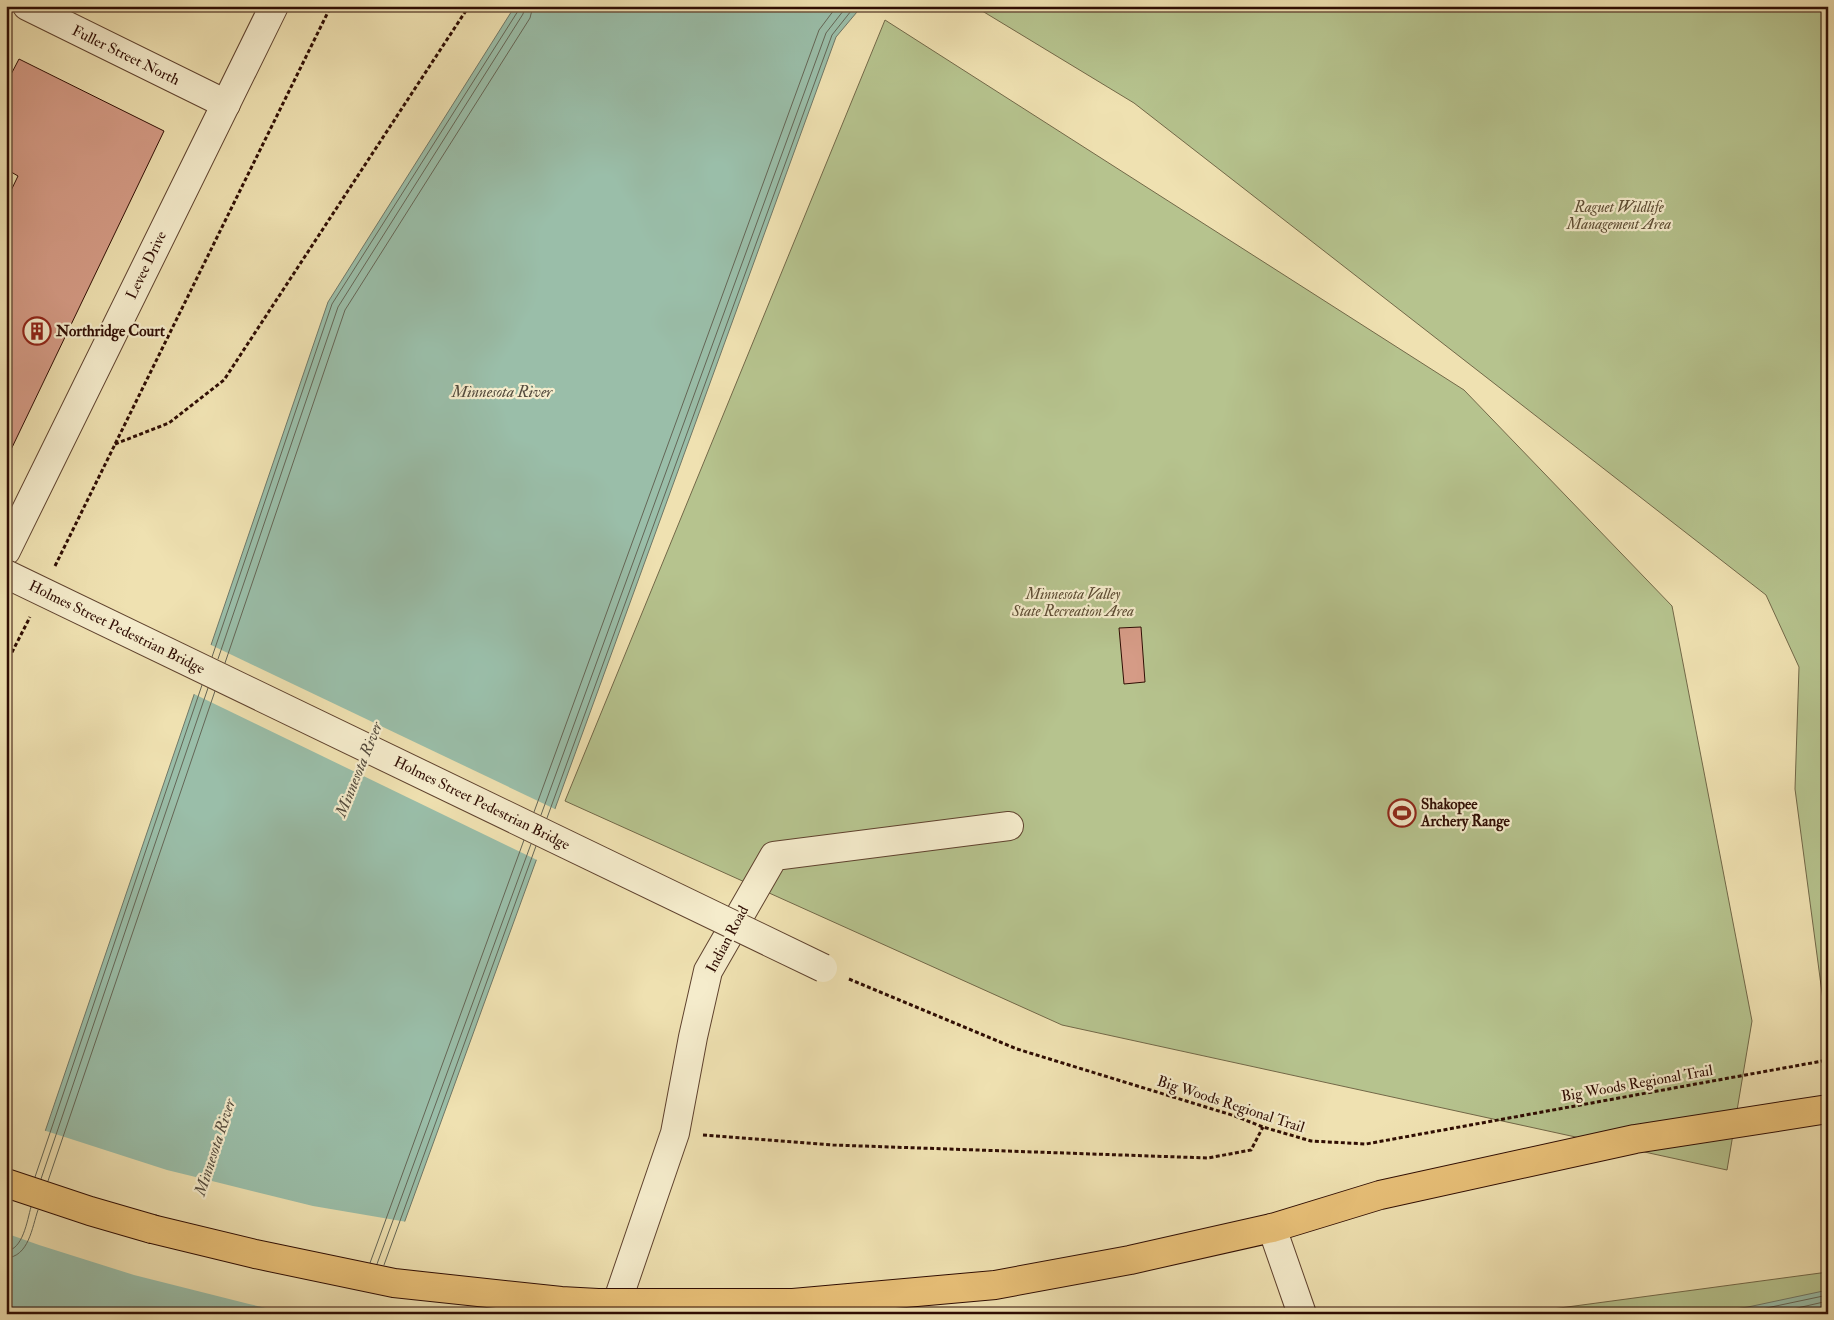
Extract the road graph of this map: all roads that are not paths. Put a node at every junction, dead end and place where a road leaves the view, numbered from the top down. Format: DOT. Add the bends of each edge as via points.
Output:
graph roads {
  1 [pos="274,6"];
  2 [pos="39,9"];
  3 [pos="226,104"];
  4 [pos="6,551"];
  5 [pos="6,574"];
  6 [pos="1009,826"];
  7 [pos="823,968"];
  8 [pos="1828,1109"];
  9 [pos="6,1183"];
  10 [pos="1272,1228"];
  11 [pos="613,1314"];
  12 [pos="1302,1314"];
  1 -- 3 [label="street, Levee Drive"];
  2 -- 3 [label="street, Fuller Street North"];
  3 -- 4 [label="street, Levee Drive"];
  5 -- 7 [label="street, Holmes Street Pedestrian Bridge, bridge"];
  6 -- 11 [label="street, Indian Road" via="774,856 708,971 675,1133"];
  8 -- 10 [label="main road" via="1635,1139 1380,1195"];
  9 -- 10 [label="main road, bridge" via="90,1211 205,1243 329,1270 413,1285 598,1303 762,1304 995,1285 1130,1260"];
  10 -- 12 [label="street"];
}
